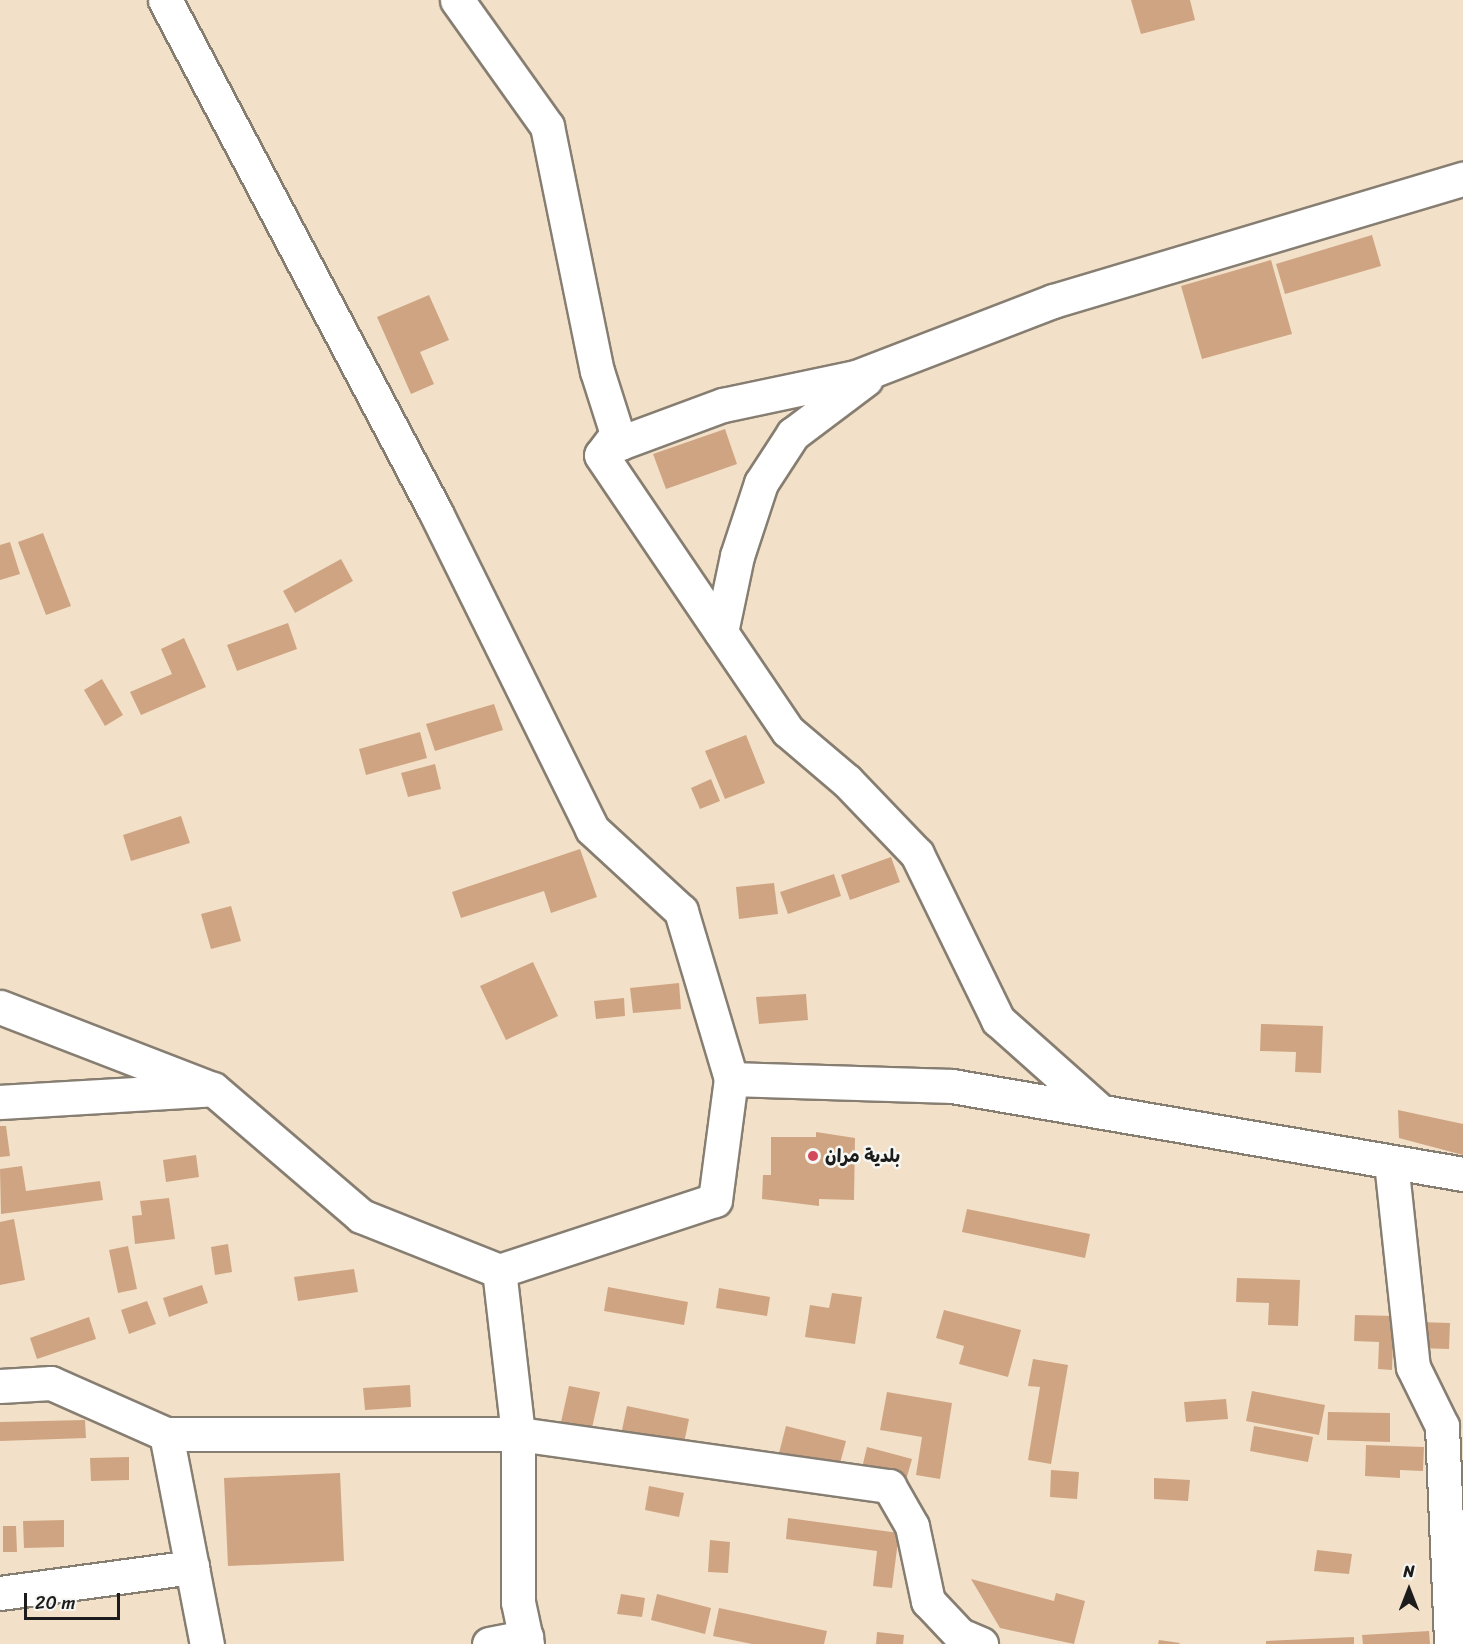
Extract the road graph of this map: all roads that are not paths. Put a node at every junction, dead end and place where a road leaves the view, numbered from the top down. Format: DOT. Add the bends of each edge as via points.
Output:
graph roads {
  1 [pos="165,0"];
  2 [pos="457,0"];
  3 [pos="1463,179"];
  4 [pos="880,368"];
  5 [pos="617,434"];
  6 [pos="721,632"];
  7 [pos="0,1007"];
  8 [pos="731,1079"];
  9 [pos="213,1089"];
  10 [pos="0,1102"];
  11 [pos="1100,1112"];
  12 [pos="1391,1162"];
  13 [pos="1463,1174"];
  14 [pos="499,1271"];
  15 [pos="0,1386"];
  16 [pos="166,1434"];
  17 [pos="518,1434"];
  18 [pos="192,1568"];
  19 [pos="0,1593"];
  20 [pos="526,1641"];
  21 [pos="207,1644"];
  22 [pos="489,1644"];
  23 [pos="981,1644"];
  24 [pos="1451,1644"];
  1 -- 8 [label="street" via="436,513 592,829 681,911"];
  2 -- 5 [label="street" via="547,126 597,371"];
  3 -- 4 [label="street" via="1053,301"];
  4 -- 5 [label="street" via="723,405 620,443"];
  4 -- 6 [label="street" via="793,434 761,483 737,556"];
  5 -- 6 [label="street" via="601,455"];
  6 -- 11 [label="street" via="788,731 847,781 917,854 998,1020"];
  7 -- 9 [label="street"];
  8 -- 11 [label="street" via="952,1086"];
  8 -- 14 [label="street" via="715,1200"];
  9 -- 10 [label="street"];
  9 -- 14 [label="street" via="361,1216"];
  11 -- 12 [label="street"];
  12 -- 13 [label="street"];
  12 -- 24 [label="street" via="1413,1367 1442,1426"];
  14 -- 17 [label="street"];
  15 -- 16 [label="street" via="51,1383"];
  16 -- 17 [label="street"];
  16 -- 18 [label="street"];
  17 -- 20 [label="street" via="518,1602"];
  17 -- 23 [label="street" via="889,1486 912,1526 928,1601 960,1635"];
  18 -- 19 [label="street"];
  18 -- 21 [label="street"];
  20 -- 22 [label="street"];
}
